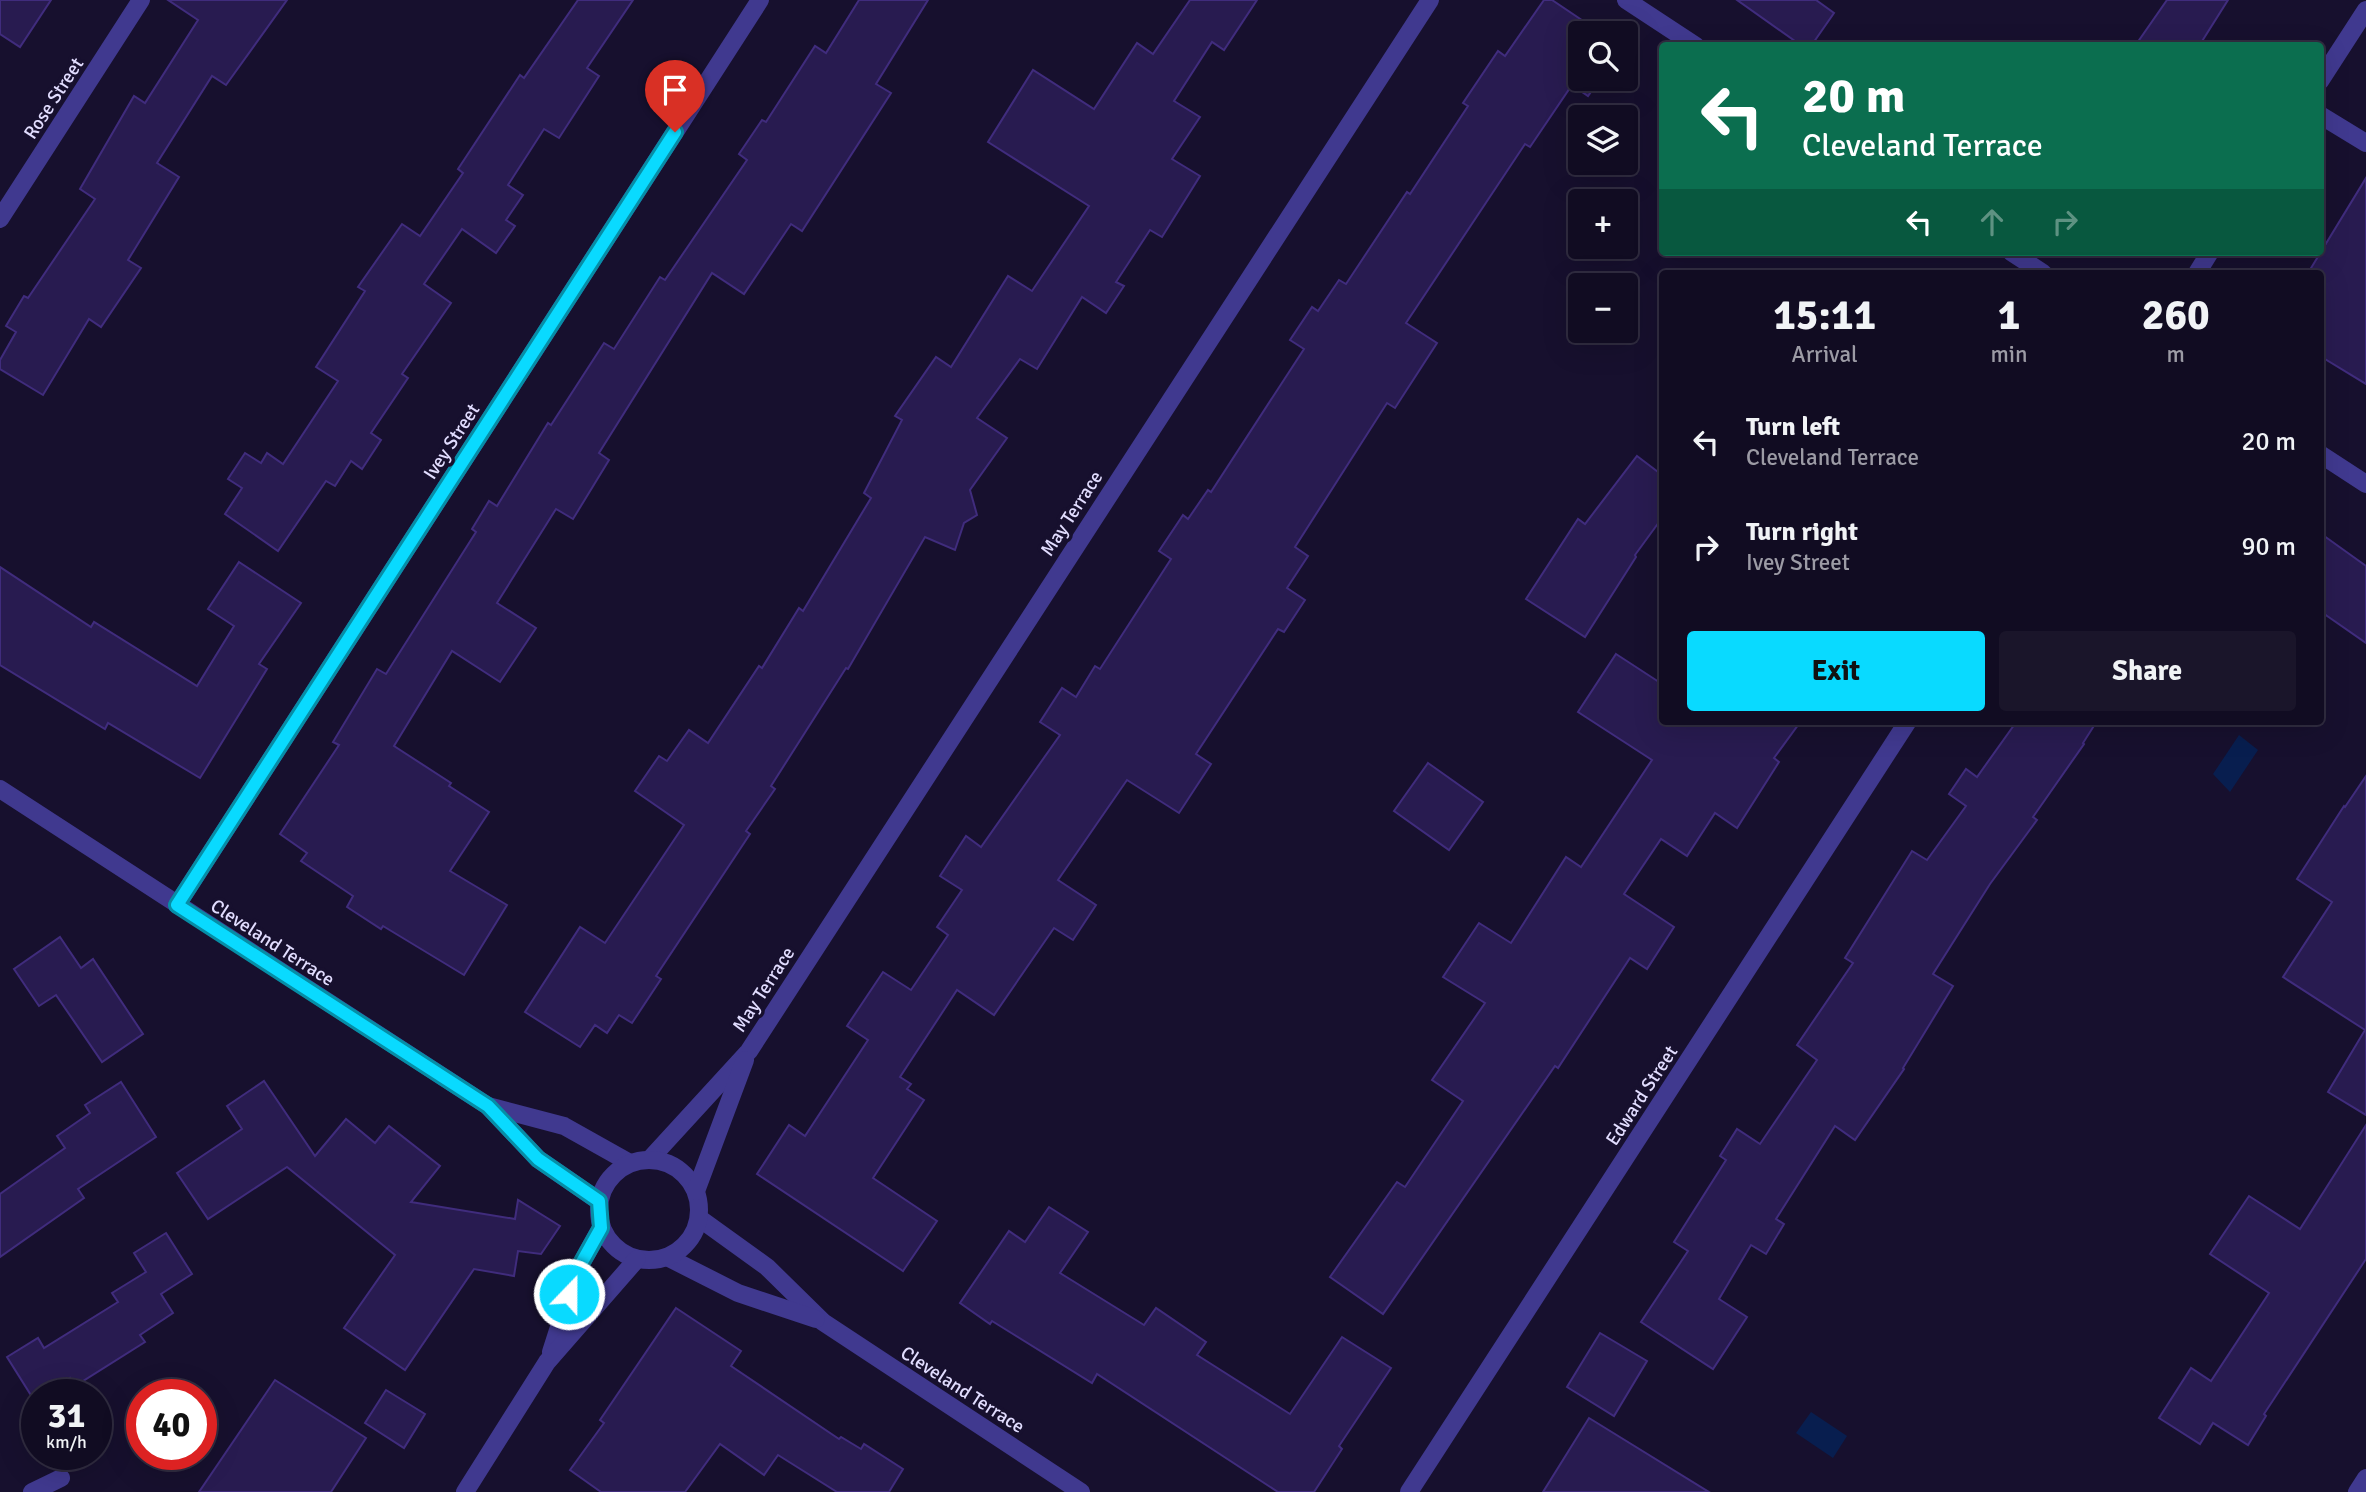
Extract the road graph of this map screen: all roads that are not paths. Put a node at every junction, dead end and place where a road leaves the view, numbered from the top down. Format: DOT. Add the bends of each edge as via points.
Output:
graph roads {
  1 [pos="141,0"];
  2 [pos="760,0"];
  3 [pos="1430,0"];
  4 [pos="1626,0"];
  5 [pos="2366,10"];
  6 [pos="1690,42"];
  7 [pos="2324,75"];
  8 [pos="2324,117"];
  9 [pos="2366,143"];
  10 [pos="0,219"];
  11 [pos="2017,256"];
  12 [pos="2038,270"];
  13 [pos="2324,457"];
  14 [pos="2366,484"];
  15 [pos="1905,725"];
  16 [pos="0,789"];
  17 [pos="177,905"];
  18 [pos="749,1051"];
  19 [pos="488,1106"];
  20 [pos="650,1159"];
  21 [pos="630,1163"];
  22 [pos="696,1191"];
  23 [pos="599,1201"];
  24 [pos="699,1217"];
  25 [pos="601,1228"];
  26 [pos="667,1257"];
  27 [pos="637,1259"];
  28 [pos="823,1322"];
  29 [pos="547,1362"];
  30 [pos="61,1478"];
  31 [pos="2366,1478"];
  32 [pos="32,1492"];
  33 [pos="465,1492"];
  34 [pos="1081,1492"];
  35 [pos="1409,1492"];
  36 [pos="2357,1492"];
  1 -- 10 [label="street, Rose Street"];
  2 -- 17 [label="street, Ivey Street"];
  3 -- 18 [label="street, May Terrace"];
  4 -- 6 [label="street"];
  5 -- 7 [label="street"];
  8 -- 9 [label="street"];
  11 -- 12 [label="street"];
  13 -- 14 [label="street"];
  15 -- 35 [label="street, Edward Street"];
  16 -- 17 [label="street, Cleveland Terrace"];
  17 -- 19 [label="street, Cleveland Terrace"];
  18 -- 20 [label="street, May Terrace"];
  18 -- 22 [label="street, May Terrace"];
  19 -- 21 [label="street, Cleveland Terrace" via="564,1126"];
  19 -- 23 [label="street, Cleveland Terrace" via="538,1159"];
  20 -- 21 [label="street"];
  20 -- 22 [label="street" via="678,1168"];
  21 -- 23 [label="street" via="604,1185"];
  22 -- 24 [label="street"];
  23 -- 25 [label="street"];
  24 -- 26 [label="street" via="688,1242"];
  24 -- 28 [label="street, Cleveland Terrace" via="767,1267"];
  25 -- 27 [label="street" via="609,1243"];
  25 -- 29 [label="street" via="577,1271"];
  26 -- 27 [label="street"];
  26 -- 28 [label="street, Cleveland Terrace" via="737,1293"];
  27 -- 29 [label="street"];
  28 -- 34 [label="street, Cleveland Terrace"];
  29 -- 33 [label="street"];
  30 -- 32 [label="street"];
  31 -- 36 [label="street"];
}
